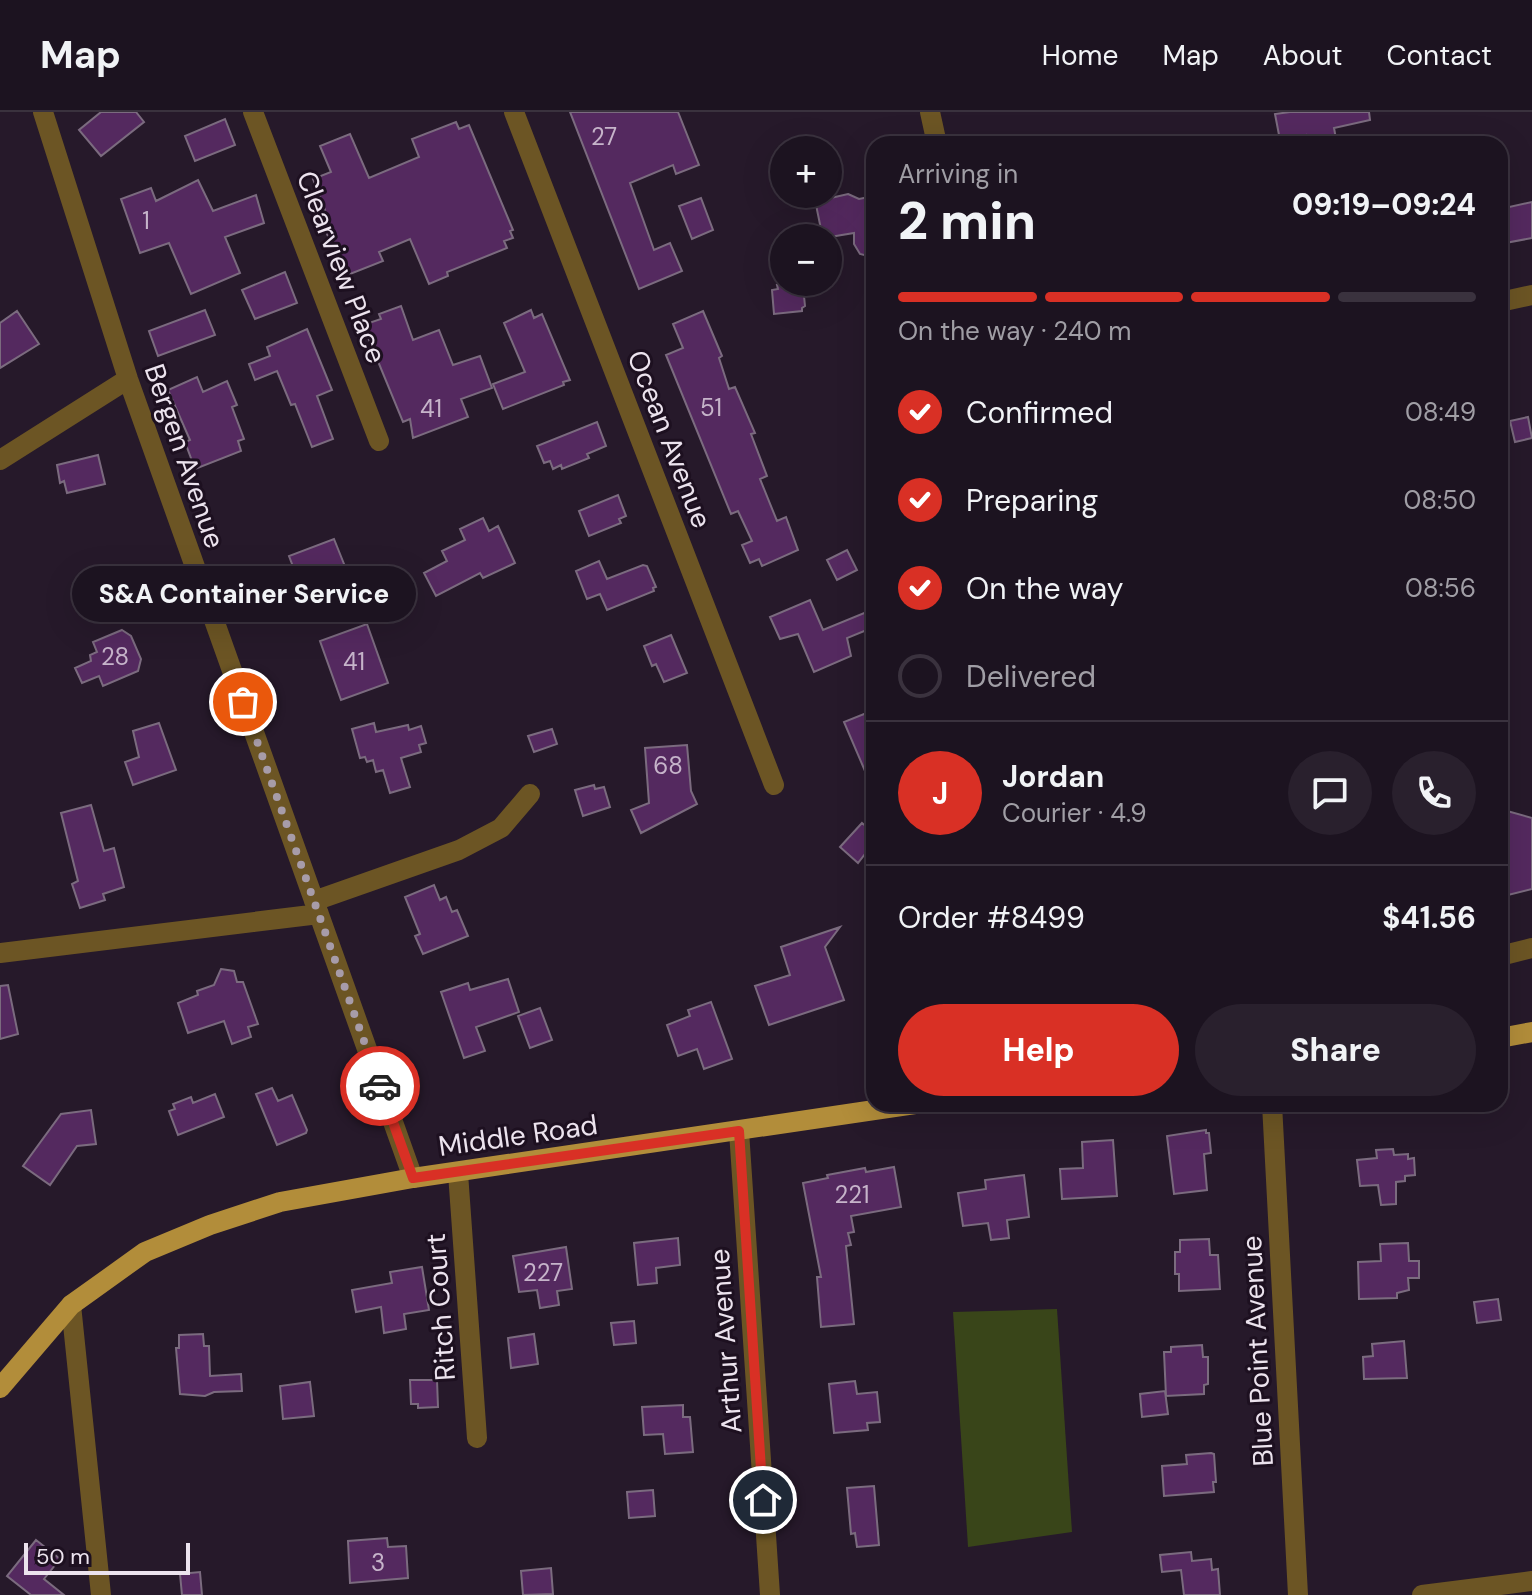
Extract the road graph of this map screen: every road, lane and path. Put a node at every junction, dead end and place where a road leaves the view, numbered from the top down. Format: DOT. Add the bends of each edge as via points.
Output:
graph roads {
  1 [pos="43,112"];
  2 [pos="253,112"];
  3 [pos="514,112"];
  4 [pos="937,113"];
  5 [pos="937,136"];
  6 [pos="1532,295"];
  7 [pos="1508,300"];
  8 [pos="128,379"];
  9 [pos="379,441"];
  10 [pos="0,460"];
  11 [pos="774,785"];
  12 [pos="530,794"];
  13 [pos="316,908"];
  14 [pos="1532,948"];
  15 [pos="0,953"];
  16 [pos="1508,954"];
  17 [pos="1532,1032"];
  18 [pos="1508,1036"];
  19 [pos="866,1112"];
  20 [pos="1272,1112"];
  21 [pos="739,1131"];
  22 [pos="458,1173"];
  23 [pos="413,1178"];
  24 [pos="71,1305"];
  25 [pos="0,1388"];
  26 [pos="477,1438"];
  27 [pos="1532,1581"];
  28 [pos="101,1595"];
  29 [pos="770,1595"];
  30 [pos="1298,1595"];
  31 [pos="1422,1595"];
  1 -- 8 [label="street, Bergen Avenue"];
  2 -- 9 [label="street, Clearview Place"];
  3 -- 11 [label="street, Ocean Avenue"];
  4 -- 5 [label="street"];
  6 -- 7 [label="street"];
  8 -- 10 [label="street"];
  8 -- 13 [label="street, Bergen Avenue"];
  12 -- 13 [label="street" via="501,828"];
  13 -- 15 [label="street"];
  13 -- 23 [label="street, Bergen Avenue"];
  14 -- 16 [label="street"];
  17 -- 18 [label="main road"];
  19 -- 21 [label="main road, Middle Road"];
  20 -- 30 [label="street, Blue Point Avenue"];
  21 -- 22 [label="main road, Middle Road"];
  21 -- 29 [label="street, Arthur Avenue"];
  22 -- 23 [label="main road, Middle Road"];
  22 -- 26 [label="street, Ritch Court"];
  23 -- 24 [label="main road, Middle Road" via="280,1202 210,1225 145,1252"];
  24 -- 25 [label="main road, Middle Road"];
  24 -- 28 [label="street"];
  27 -- 31 [label="street"];
}
